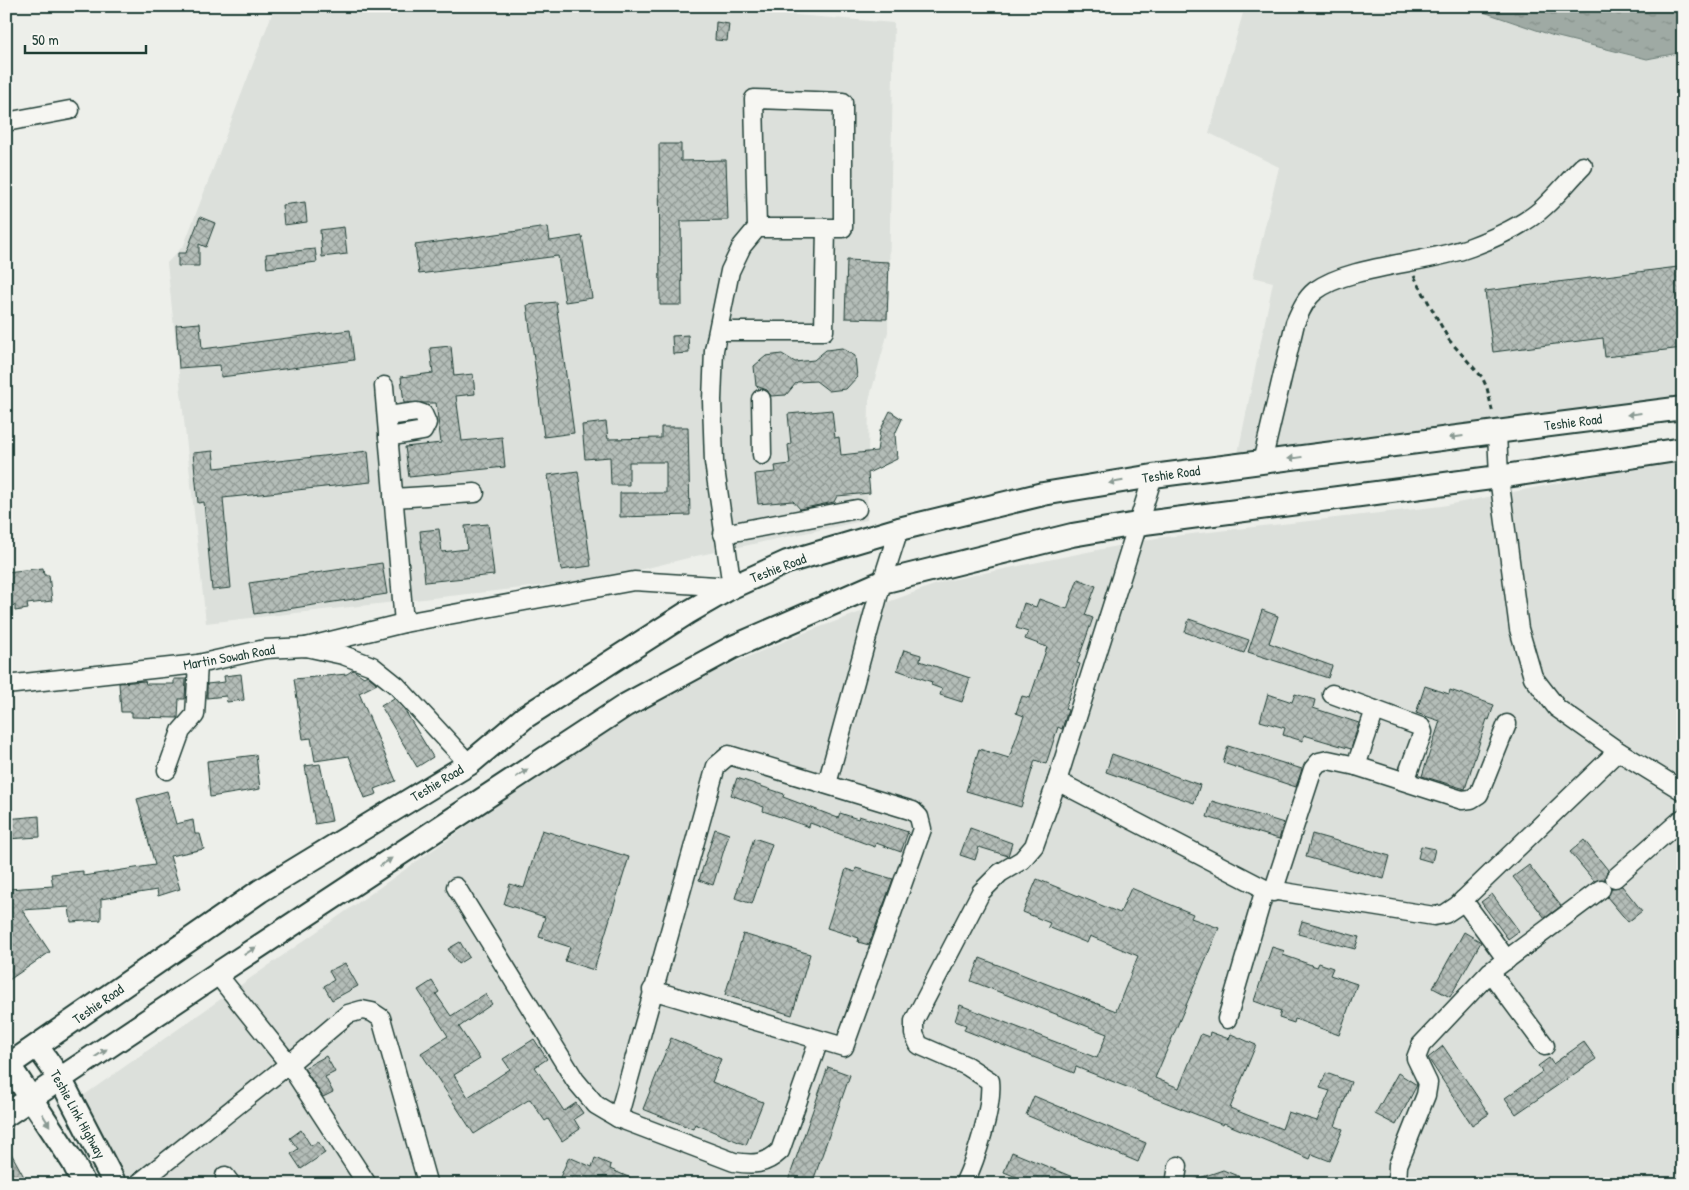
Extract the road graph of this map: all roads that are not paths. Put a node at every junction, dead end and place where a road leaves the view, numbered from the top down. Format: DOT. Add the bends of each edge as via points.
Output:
graph roads {
  1 [pos="70,110"];
  2 [pos="6,122"];
  3 [pos="1583,166"];
  4 [pos="757,228"];
  5 [pos="826,228"];
  6 [pos="720,331"];
  7 [pos="384,386"];
  8 [pos="761,399"];
  9 [pos="1683,408"];
  10 [pos="387,416"];
  11 [pos="1497,432"];
  12 [pos="388,436"];
  13 [pos="1683,449"];
  14 [pos="762,455"];
  15 [pos="1262,462"];
  16 [pos="1153,476"];
  17 [pos="1499,477"];
  18 [pos="475,493"];
  19 [pos="393,498"];
  20 [pos="857,508"];
  21 [pos="1137,524"];
  22 [pos="899,529"];
  23 [pos="723,534"];
  24 [pos="882,582"];
  25 [pos="732,587"];
  26 [pos="404,623"];
  27 [pos="306,647"];
  28 [pos="198,664"];
  29 [pos="6,685"];
  30 [pos="1332,694"];
  31 [pos="1375,710"];
  32 [pos="1507,724"];
  33 [pos="1618,751"];
  34 [pos="469,764"];
  35 [pos="1356,766"];
  36 [pos="166,770"];
  37 [pos="1057,781"];
  38 [pos="1405,781"];
  39 [pos="827,784"];
  40 [pos="1683,791"];
  41 [pos="1683,818"];
  42 [pos="1615,878"];
  43 [pos="456,888"];
  44 [pos="1600,889"];
  45 [pos="1269,890"];
  46 [pos="1463,900"];
  47 [pos="1507,960"];
  48 [pos="1490,972"];
  49 [pos="216,974"];
  50 [pos="652,990"];
  51 [pos="1227,1020"];
  52 [pos="819,1040"];
  53 [pos="37,1046"];
  54 [pos="1545,1046"];
  55 [pos="289,1064"];
  56 [pos="8,1066"];
  57 [pos="61,1080"];
  58 [pos="33,1099"];
  59 [pos="6,1115"];
  60 [pos="618,1118"];
  61 [pos="427,1182"];
  62 [pos="84,1184"];
  63 [pos="115,1184"];
  64 [pos="138,1184"];
  65 [pos="366,1184"];
  66 [pos="964,1184"];
  67 [pos="1397,1184"];
  1 -- 2 [label="street"];
  3 -- 15 [label="street" via="1543,208 1524,222 1472,247 1331,281 1314,293 1301,308 1295,323"];
  4 -- 5 [label="street"];
  4 -- 5 [label="street" via="754,99 843,102 843,228"];
  4 -- 6 [label="street" via="742,246 730,272"];
  5 -- 6 [label="street" via="824,332"];
  6 -- 23 [label="street" via="714,350 712,400 714,462"];
  7 -- 10 [label="street"];
  8 -- 14 [label="street"];
  9 -- 11 [label="main road, Teshie Road, one-way"];
  10 -- 12 [label="street"];
  10 -- 12 [label="street" via="417,412 423,414 427,423 423,431"];
  11 -- 15 [label="main road, Teshie Road, one-way"];
  11 -- 17 [label="street"];
  12 -- 19 [label="street"];
  13 -- 17 [label="main road"];
  15 -- 16 [label="main road, Teshie Road"];
  16 -- 21 [label="street"];
  16 -- 22 [label="main road, Teshie Road, one-way" via="1043,494"];
  17 -- 21 [label="main road"];
  17 -- 33 [label="street" via="1519,629 1533,676 1557,708"];
  18 -- 19 [label="street"];
  19 -- 26 [label="street"];
  20 -- 23 [label="street"];
  21 -- 24 [label="main road" via="1072,535"];
  21 -- 37 [label="street"];
  22 -- 24 [label="street"];
  22 -- 25 [label="main road, Teshie Road" via="787,562"];
  23 -- 25 [label="street"];
  24 -- 39 [label="street"];
  49 -- 24 [label="main road, one-way" via="626,705 733,647"];
  25 -- 26 [label="street" via="634,582"];
  25 -- 34 [label="main road, Teshie Road" via="525,717"];
  26 -- 27 [label="street"];
  27 -- 28 [label="street, Martin Sowah Road" via="265,650"];
  27 -- 34 [label="street, Martin Sowah Road" via="343,655 372,666 397,686"];
  28 -- 29 [label="street, Martin Sowah Road"];
  28 -- 36 [label="street" via="195,715 181,730"];
  30 -- 31 [label="street"];
  31 -- 35 [label="street"];
  31 -- 38 [label="street" via="1423,729"];
  32 -- 38 [label="street" via="1478,794 1471,800"];
  33 -- 40 [label="street"];
  33 -- 46 [label="street"];
  34 -- 53 [label="main road, Teshie Road" via="260,891"];
  35 -- 38 [label="street"];
  35 -- 45 [label="street" via="1328,760 1319,762 1313,769"];
  37 -- 45 [label="street"];
  37 -- 66 [label="street" via="1034,846 1022,860 1000,873 981,892 914,1020 914,1034 919,1045 974,1070 990,1081 992,1096"];
  39 -- 50 [label="street" via="729,755 716,766"];
  39 -- 52 [label="street" via="913,811 919,817 922,829 847,1044 841,1047"];
  41 -- 42 [label="street"];
  43 -- 60 [label="street" via="575,1080 596,1105"];
  44 -- 47 [label="street"];
  45 -- 46 [label="street" via="1434,916 1445,914"];
  45 -- 51 [label="street"];
  46 -- 47 [label="street"];
  47 -- 48 [label="street"];
  48 -- 54 [label="street"];
  48 -- 67 [label="street" via="1421,1045 1416,1058 1428,1083 1426,1096 1398,1165"];
  49 -- 55 [label="street"];
  57 -- 49 [label="main road, one-way"];
  50 -- 52 [label="street"];
  50 -- 60 [label="street"];
  52 -- 60 [label="street" via="780,1151 768,1162 754,1165 734,1162"];
  53 -- 56 [label="main road, Teshie Road"];
  53 -- 57 [label="main road, Teshie Link Highway"];
  55 -- 61 [label="street" via="348,1014 362,1010 381,1018"];
  55 -- 64 [label="street"];
  55 -- 65 [label="street"];
  56 -- 58 [label="main road, Teshie Link Highway"];
  57 -- 58 [label="main road"];
  57 -- 63 [label="main road, Teshie Link Highway"];
  58 -- 59 [label="main road"];
  58 -- 62 [label="main road, Teshie Link Highway, one-way"];
}
